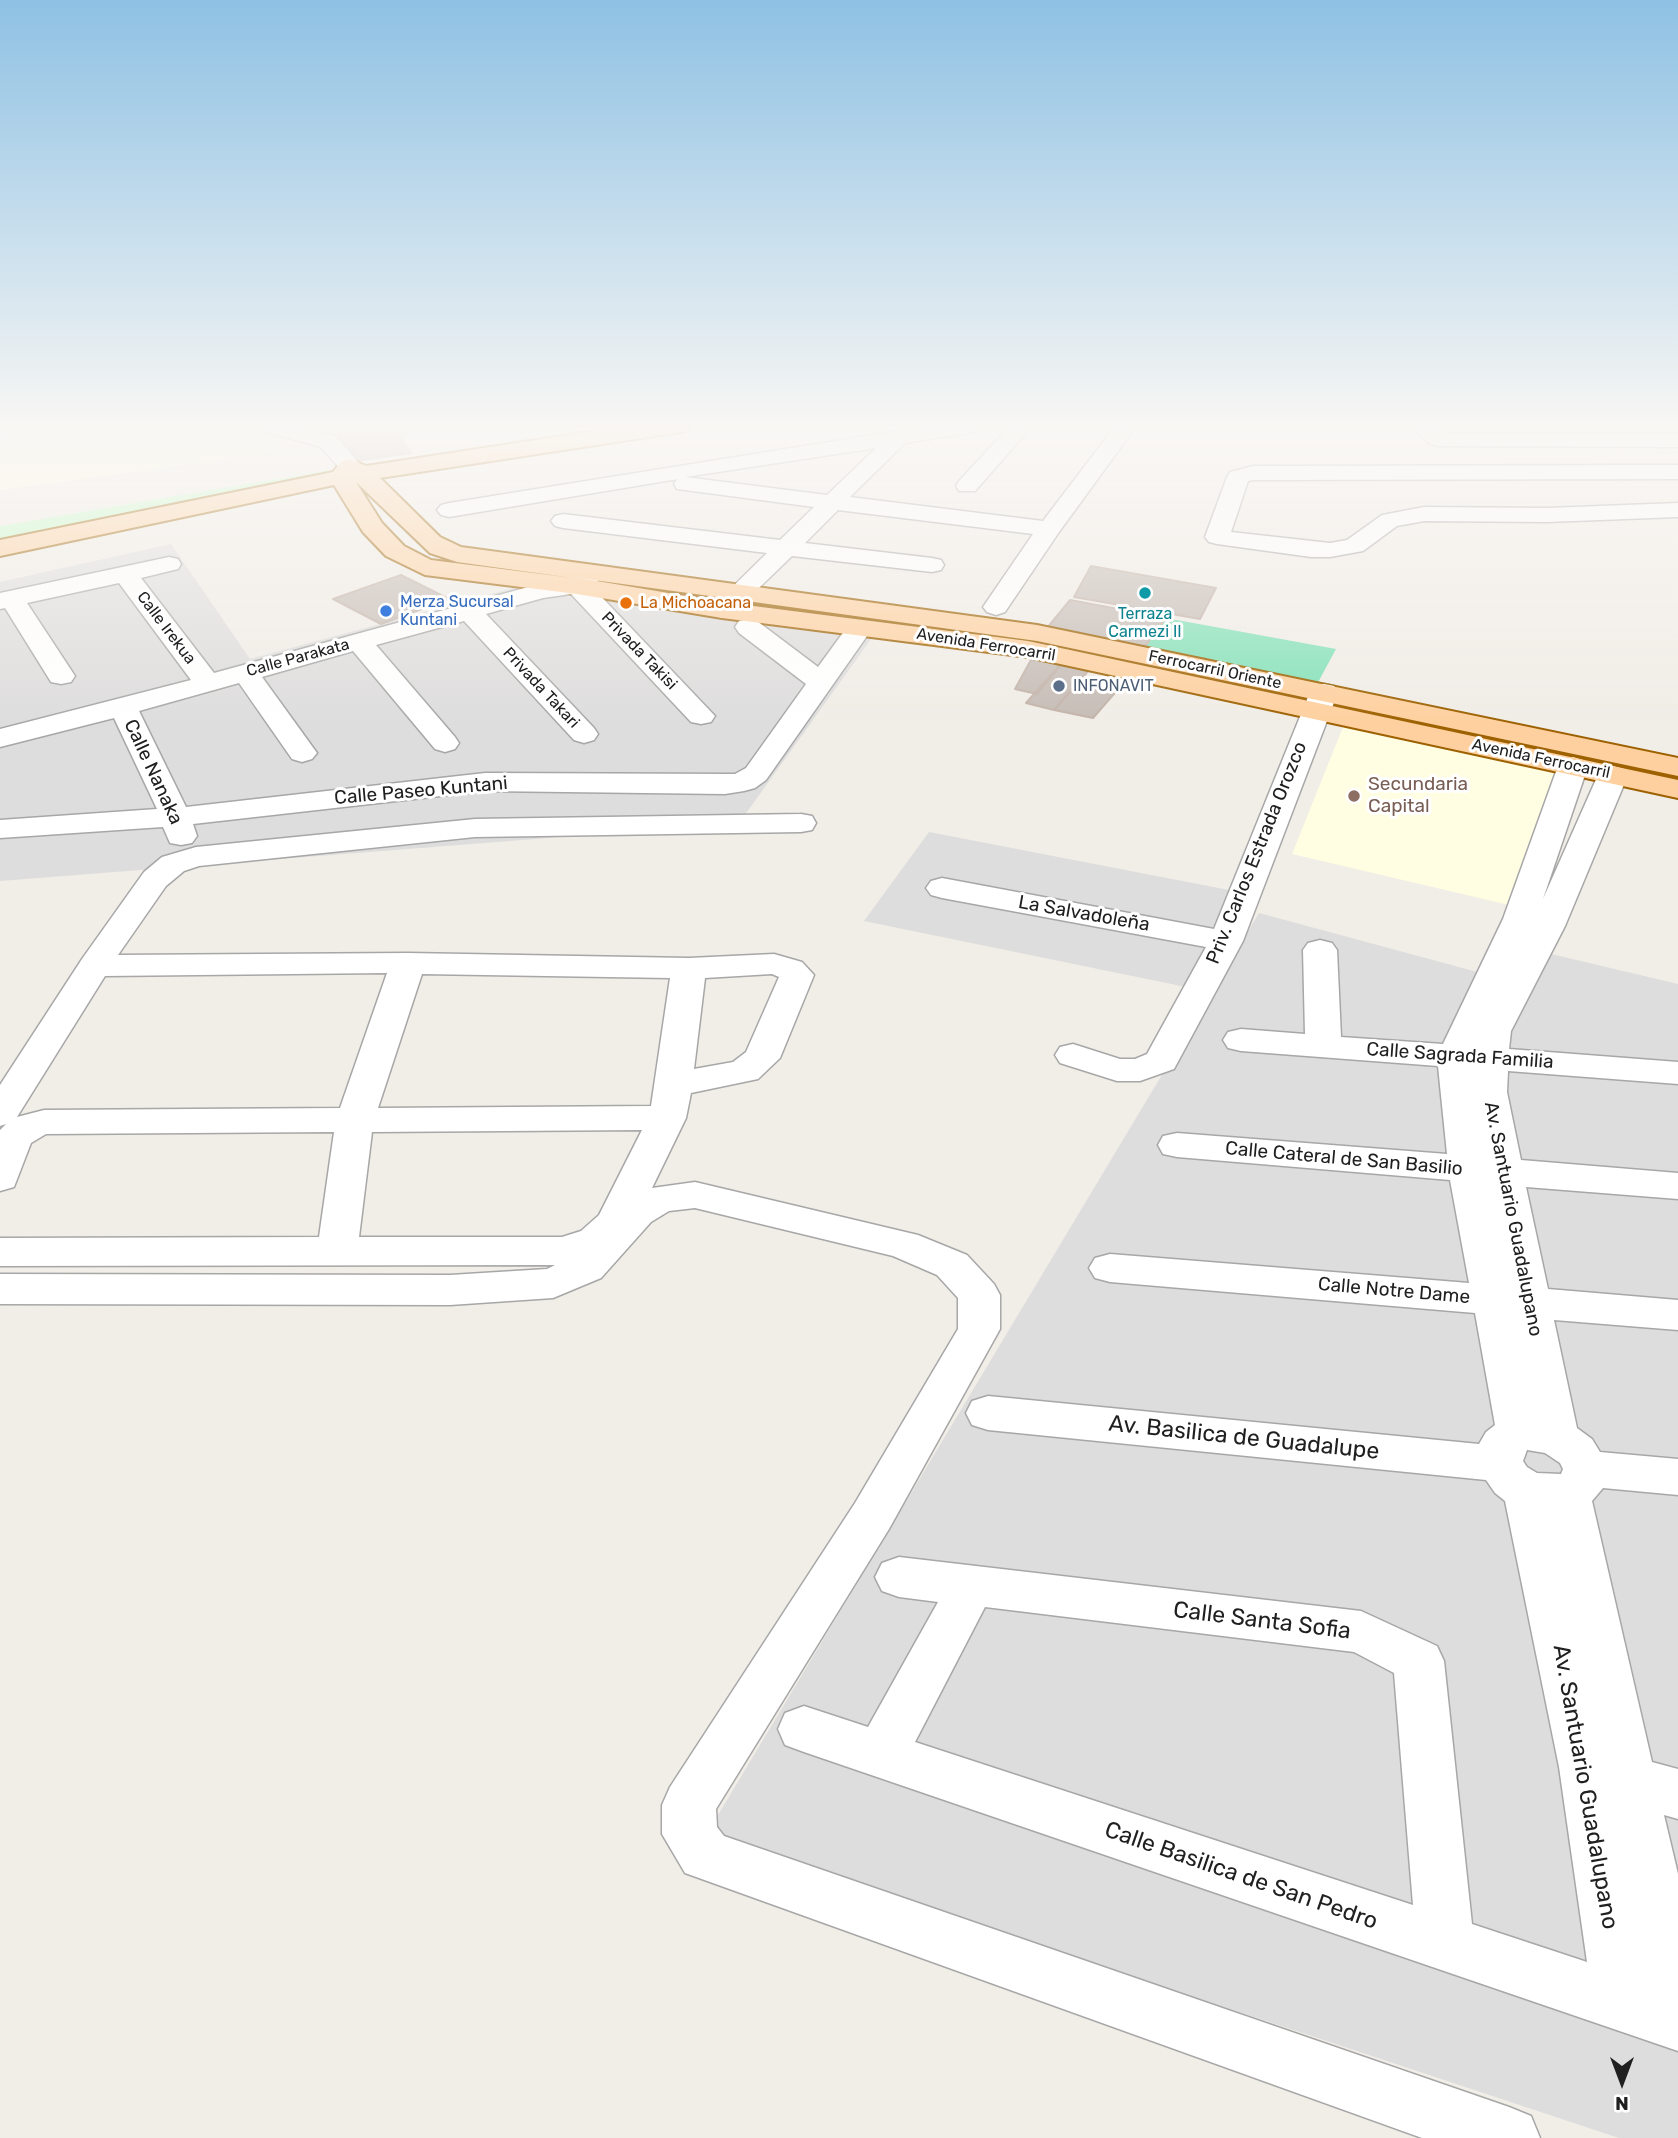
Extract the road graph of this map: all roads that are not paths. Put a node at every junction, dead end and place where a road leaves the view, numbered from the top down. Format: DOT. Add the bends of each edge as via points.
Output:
graph roads {
  1 [pos="107,525"];
  2 [pos="383,525"];
  3 [pos="416,525"];
  4 [pos="595,525"];
  5 [pos="809,525"];
  6 [pos="1016,525"];
  7 [pos="1052,525"];
  8 [pos="1221,525"];
  9 [pos="1383,525"];
  10 [pos="372,527"];
  11 [pos="1049,529"];
  12 [pos="0,548"];
  13 [pos="785,548"];
  14 [pos="169,564"];
  15 [pos="932,565"];
  16 [pos="125,574"];
  17 [pos="585,580"];
  18 [pos="6,600"];
  19 [pos="731,601"];
  20 [pos="469,611"];
  21 [pos="981,624"];
  22 [pos="748,627"];
  23 [pos="854,636"];
  24 [pos="359,642"];
  25 [pos="245,673"];
  26 [pos="61,676"];
  27 [pos="207,683"];
  28 [pos="822,683"];
  29 [pos="1319,702"];
  30 [pos="123,707"];
  31 [pos="701,716"];
  32 [pos="584,734"];
  33 [pos="0,738"];
  34 [pos="445,743"];
  35 [pos="302,753"];
  36 [pos="1573,766"];
  37 [pos="1678,767"];
  38 [pos="1613,775"];
  39 [pos="1678,789"];
  40 [pos="801,823"];
  41 [pos="1572,825"];
  42 [pos="179,827"];
  43 [pos="0,829"];
  44 [pos="942,888"];
  45 [pos="1226,941"];
  46 [pos="1320,950"];
  47 [pos="408,963"];
  48 [pos="94,966"];
  49 [pos="689,968"];
  50 [pos="1241,1040"];
  51 [pos="1323,1046"];
  52 [pos="1073,1055"];
  53 [pos="1473,1057"];
  54 [pos="1678,1073"];
  55 [pos="671,1102"];
  56 [pos="0,1114"];
  57 [pos="355,1120"];
  58 [pos="1177,1145"];
  59 [pos="1486,1171"];
  60 [pos="0,1178"];
  61 [pos="1678,1186"];
  62 [pos="0,1252"];
  63 [pos="337,1252"];
  64 [pos="1110,1268"];
  65 [pos="0,1289"];
  66 [pos="1512,1301"];
  67 [pos="1678,1315"];
  68 [pos="988,1413"];
  69 [pos="1543,1464"];
  70 [pos="1678,1477"];
  71 [pos="899,1577"];
  72 [pos="971,1587"];
  73 [pos="804,1729"];
  74 [pos="881,1754"];
  75 [pos="1632,1781"];
  76 [pos="1445,1945"];
  77 [pos="1678,2002"];
  78 [pos="1623,2003"];
  79 [pos="1678,2021"];
  80 [pos="1508,2138"];
  1 -- 12 [label="main road"];
  2 -- 10 [label="main road"];
  3 -- 17 [label="main road" via="439,548 457,554"];
  4 -- 13 [label="street"];
  5 -- 13 [label="street"];
  6 -- 11 [label="street"];
  7 -- 11 [label="street"];
  8 -- 9 [label="street" via="1217,537 1330,550 1354,546"];
  10 -- 17 [label="main road, Avenida Ferrocarril" via="395,551 425,567"];
  11 -- 21 [label="street"];
  13 -- 15 [label="street"];
  13 -- 19 [label="street"];
  14 -- 16 [label="street"];
  16 -- 18 [label="street"];
  16 -- 27 [label="street, Calle Irekua"];
  17 -- 19 [label="main road, Avenida Ferrocarril"];
  17 -- 20 [label="street, Calle Parakata"];
  17 -- 31 [label="street, Privada Takisi"];
  18 -- 26 [label="street"];
  19 -- 21 [label="main road, Avenida Ferrocarril"];
  20 -- 24 [label="street, Calle Parakata"];
  20 -- 32 [label="street, Privada Takari"];
  21 -- 29 [label="main road, Avenida Ferrocarril" via="1028,649 1168,669"];
  22 -- 28 [label="street"];
  23 -- 28 [label="street, Calle Paseo Kuntani"];
  24 -- 25 [label="street, Calle Parakata"];
  24 -- 34 [label="street"];
  25 -- 27 [label="street, Calle Parakata"];
  25 -- 35 [label="street"];
  27 -- 30 [label="street, Calle Parakata"];
  28 -- 42 [label="street, Calle Paseo Kuntani" via="756,774 744,782 485,782"];
  29 -- 36 [label="main road, Avenida Ferrocarril"];
  29 -- 37 [label="main road"];
  29 -- 45 [label="street, Priv. Carlos Estrada Orozco"];
  30 -- 33 [label="street, Calle Parakata"];
  30 -- 42 [label="street, Calle Nanaka"];
  36 -- 38 [label="main road, Avenida Ferrocarril"];
  36 -- 41 [label="street, Av. Santuario Guadalupano"];
  38 -- 39 [label="main road, Avenida Ferrocarril"];
  38 -- 41 [label="street, Av. Santuario Guadalupano"];
  40 -- 48 [label="street" via="503,827 196,857 173,864 155,879"];
  41 -- 53 [label="street, Av. Santuario Guadalupano" via="1493,1031"];
  42 -- 43 [label="street, Calle Paseo Kuntani"];
  44 -- 45 [label="street, La Salvadoleña"];
  45 -- 52 [label="street, Priv. Carlos Estrada Orozco" via="1161,1061 1140,1070 1117,1070"];
  46 -- 51 [label="street"];
  47 -- 48 [label="street"];
  47 -- 49 [label="street"];
  47 -- 57 [label="street"];
  48 -- 56 [label="street"];
  49 -- 55 [label="street"];
  49 -- 55 [label="street" via="774,964 797,975 762,1058 745,1071"];
  50 -- 51 [label="street, Calle Sagrada Familia"];
  51 -- 53 [label="street, Calle Sagrada Familia"];
  53 -- 54 [label="street, Calle Sagrada Familia"];
  53 -- 59 [label="street, Av. Santuario Guadalupano" via="1488,1092"];
  55 -- 57 [label="street"];
  55 -- 63 [label="street" via="615,1223 595,1241 563,1251"];
  57 -- 60 [label="street" via="44,1122 27,1127 14,1138"];
  57 -- 63 [label="street"];
  58 -- 59 [label="street, Calle Cateral de San Basilio"];
  59 -- 61 [label="street, Calle Cateral de San Basilio"];
  59 -- 66 [label="street, Av. Santuario Guadalupano"];
  62 -- 63 [label="street"];
  64 -- 66 [label="street, Calle Notre Dame"];
  65 -- 80 [label="street" via="450,1290 553,1283 586,1268 637,1212 660,1199 695,1195 904,1245 952,1265 979,1295 979,1329 872,1516 689,1805 690,1834 705,1855"];
  66 -- 67 [label="street, Calle Notre Dame"];
  66 -- 69 [label="street, Av. Santuario Guadalupano"];
  68 -- 69 [label="street, Av. Basilica de Guadalupe"];
  69 -- 70 [label="street, Av. Basilica de Guadalupe"];
  69 -- 75 [label="street, Av. Santuario Guadalupano"];
  71 -- 72 [label="street, Calle Santa Sofia"];
  72 -- 74 [label="street"];
  72 -- 76 [label="street, Calle Santa Sofia" via="1361,1632 1419,1661"];
  73 -- 74 [label="street, Calle Basilica de San Pedro"];
  74 -- 76 [label="street, Calle Basilica de San Pedro"];
  75 -- 77 [label="street, Av. Santuario Guadalupano"];
  75 -- 78 [label="street, Av. Santuario Guadalupano"];
  76 -- 78 [label="street, Calle Basilica de San Pedro"];
  78 -- 79 [label="street, Calle Basilica de San Pedro"];
}
